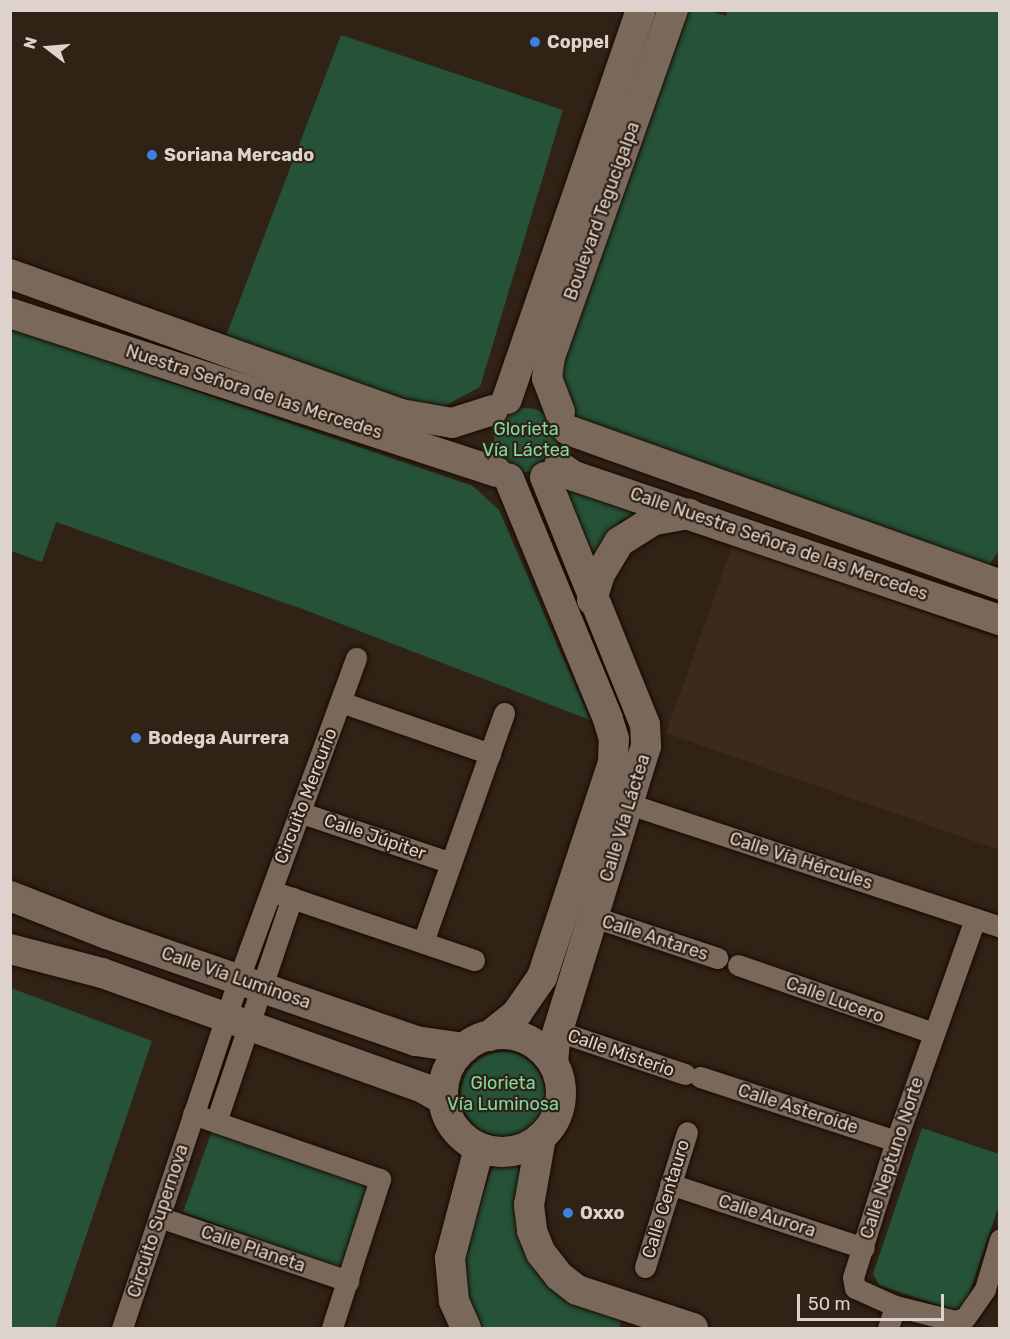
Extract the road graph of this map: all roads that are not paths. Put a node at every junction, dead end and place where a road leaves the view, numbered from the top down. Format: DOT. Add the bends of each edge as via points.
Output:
graph roads {
  1 [pos="641,10"];
  2 [pos="673,10"];
  3 [pos="10,274"];
  4 [pos="10,313"];
  5 [pos="500,405"];
  6 [pos="564,421"];
  7 [pos="552,471"];
  8 [pos="503,475"];
  9 [pos="693,513"];
  10 [pos="999,585"];
  11 [pos="592,600"];
  12 [pos="999,620"];
  13 [pos="356,658"];
  14 [pos="341,702"];
  15 [pos="504,712"];
  16 [pos="490,754"];
  17 [pos="602,795"];
  18 [pos="631,804"];
  19 [pos="299,812"];
  20 [pos="451,863"];
  21 [pos="271,890"];
  22 [pos="10,896"];
  23 [pos="292,898"];
  24 [pos="594,917"];
  25 [pos="975,919"];
  26 [pos="999,927"];
  27 [pos="107,934"];
  28 [pos="423,942"];
  29 [pos="10,949"];
  30 [pos="717,958"];
  31 [pos="474,960"];
  32 [pos="738,965"];
  33 [pos="89,970"];
  34 [pos="250,982"];
  35 [pos="236,1024"];
  36 [pos="557,1031"];
  37 [pos="933,1033"];
  38 [pos="477,1042"];
  39 [pos="552,1062"];
  40 [pos="693,1076"];
  41 [pos="444,1100"];
  42 [pos="193,1114"];
  43 [pos="216,1122"];
  44 [pos="687,1132"];
  45 [pos="541,1137"];
  46 [pos="897,1141"];
  47 [pos="480,1148"];
  48 [pos="670,1184"];
  49 [pos="159,1217"];
  50 [pos="999,1239"];
  51 [pos="864,1248"];
  52 [pos="645,1267"];
  53 [pos="348,1281"];
  54 [pos="992,1291"];
  55 [pos="895,1306"];
  56 [pos="917,1320"];
  57 [pos="129,1327"];
  58 [pos="332,1329"];
  59 [pos="466,1329"];
  60 [pos="693,1329"];
  61 [pos="888,1329"];
  1 -- 5 [label="street, Boulevard Tegucigalpa"];
  2 -- 6 [label="street, Boulevard Tegucigalpa" via="550,357 547,378"];
  3 -- 5 [label="street, Nuestra Señora de las Mercedes" via="401,414 452,423"];
  4 -- 8 [label="street, Nuestra Señora de las Mercedes"];
  5 -- 6 [label="street" via="536,397"];
  5 -- 8 [label="street" via="482,435 488,462"];
  6 -- 7 [label="street" via="566,455"];
  6 -- 10 [label="street, Calle Nuestra Señora de las Mercedes"];
  7 -- 8 [label="street" via="521,482"];
  7 -- 9 [label="street, Calle Nuestra Señora de las Mercedes"];
  7 -- 11 [label="street, Calle Vía Láctea"];
  8 -- 17 [label="street, Calle Vía Láctea" via="608,719 614,739 613,762"];
  9 -- 11 [label="street" via="654,520 619,542 600,574"];
  9 -- 12 [label="street, Calle Nuestra Señora de las Mercedes"];
  11 -- 18 [label="street, Calle Vía Láctea" via="645,725 644,757"];
  13 -- 14 [label="street, Circuito Mercurio"];
  14 -- 16 [label="street"];
  14 -- 19 [label="street, Circuito Mercurio"];
  15 -- 16 [label="street"];
  16 -- 20 [label="street"];
  17 -- 18 [label="street, Calle Vía Hércules"];
  17 -- 38 [label="street, Calle Vía Láctea" via="542,977 517,1013"];
  18 -- 24 [label="street, Calle Vía Láctea"];
  18 -- 25 [label="street, Calle Vía Hércules"];
  19 -- 20 [label="street, Calle Júpiter"];
  19 -- 21 [label="street, Circuito Mercurio"];
  20 -- 28 [label="street"];
  21 -- 23 [label="street"];
  21 -- 34 [label="street, Circuito Mercurio"];
  22 -- 27 [label="street, Calle Vía Luminosa"];
  23 -- 28 [label="street"];
  23 -- 34 [label="street, Circuito Mercurio"];
  24 -- 30 [label="street, Calle Antares"];
  24 -- 36 [label="street, Calle Vía Láctea"];
  25 -- 26 [label="street, Calle Vía Hércules"];
  25 -- 37 [label="street, Calle Neptuno Norte"];
  27 -- 33 [label="street" via="88,943 84,956"];
  27 -- 34 [label="street, Calle Vía Luminosa"];
  28 -- 31 [label="street"];
  29 -- 33 [label="street"];
  32 -- 37 [label="street, Calle Lucero"];
  33 -- 35 [label="street"];
  34 -- 35 [label="street, Circuito Mercurio"];
  34 -- 38 [label="street, Calle Vía Luminosa" via="416,1041"];
  35 -- 41 [label="street" via="423,1088"];
  35 -- 42 [label="street, Circuito Supernova"];
  35 -- 43 [label="street"];
  36 -- 39 [label="street, Calle Vía Láctea"];
  36 -- 40 [label="street, Calle Misterio"];
  37 -- 46 [label="street, Calle Neptuno Norte"];
  38 -- 39 [label="street" via="525,1038"];
  38 -- 41 [label="street" via="448,1072"];
  39 -- 45 [label="street" via="559,1077 560,1102 552,1125"];
  40 -- 46 [label="street, Calle Asteroide"];
  41 -- 47 [label="street" via="455,1128"];
  42 -- 43 [label="street"];
  42 -- 49 [label="street, Circuito Supernova"];
  43 -- 53 [label="street" via="380,1179"];
  44 -- 48 [label="street, Calle Centauro"];
  45 -- 47 [label="street" via="512,1151"];
  45 -- 60 [label="street" via="529,1205 532,1231 541,1253 559,1276 577,1290"];
  46 -- 51 [label="street, Calle Neptuno Norte"];
  47 -- 59 [label="street" via="450,1258 454,1302"];
  48 -- 51 [label="street, Calle Aurora"];
  48 -- 52 [label="street, Calle Centauro"];
  49 -- 53 [label="street, Calle Planeta"];
  49 -- 57 [label="street, Circuito Supernova"];
  50 -- 54 [label="street"];
  51 -- 55 [label="street, Calle Neptuno Norte" via="853,1277 855,1288"];
  53 -- 58 [label="street"];
  54 -- 56 [label="street, Calle Neptuno Norte" via="965,1318"];
  55 -- 56 [label="street, Calle Neptuno Norte"];
  55 -- 61 [label="street"];
}
